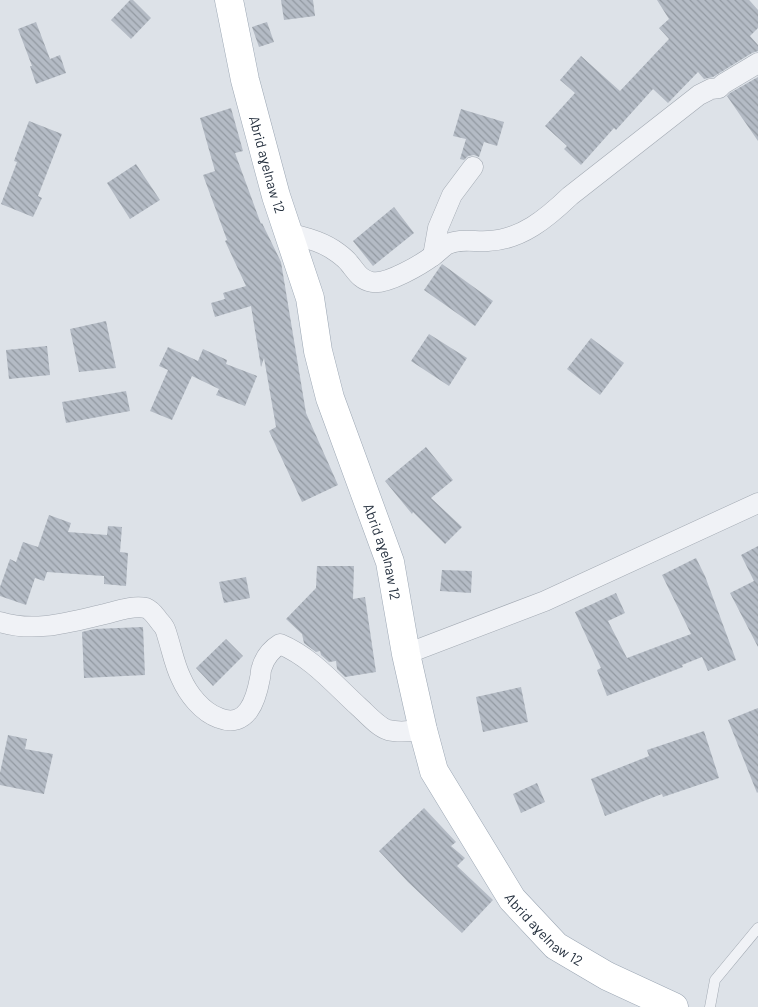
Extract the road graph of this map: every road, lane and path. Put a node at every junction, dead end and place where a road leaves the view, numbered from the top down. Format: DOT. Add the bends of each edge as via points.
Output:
graph roads {
  1 [pos="230,0"];
  2 [pos="758,63"];
  3 [pos="473,167"];
  4 [pos="288,233"];
  5 [pos="433,256"];
  6 [pos="758,503"];
  7 [pos="0,622"];
  8 [pos="406,654"];
  9 [pos="423,730"];
  10 [pos="758,928"];
  11 [pos="674,1007"];
  12 [pos="710,1007"];
  1 -- 4 [label="main road, Abrid aɣelnaw 12" via="245,80"];
  2 -- 5 [label="street" via="719,88 699,95 553,212 518,235 503,240 458,241"];
  3 -- 5 [label="street" via="452,195 438,228"];
  4 -- 5 [label="street" via="322,243 338,253 364,280 373,282 396,277"];
  4 -- 8 [label="main road, Abrid aɣelnaw 12" via="310,298 318,351 330,398 390,562"];
  6 -- 8 [label="street" via="545,601"];
  7 -- 9 [label="street" via="46,626 119,610 147,608 164,628 186,688 198,704 217,718 240,720 247,715 256,695 261,667 280,644 313,663 387,730"];
  8 -- 9 [label="main road, Abrid aɣelnaw 12"];
  9 -- 11 [label="main road, Abrid aɣelnaw 12" via="434,771 512,899 556,946 607,976"];
  10 -- 12 [label="lane" via="715,980"];
}
